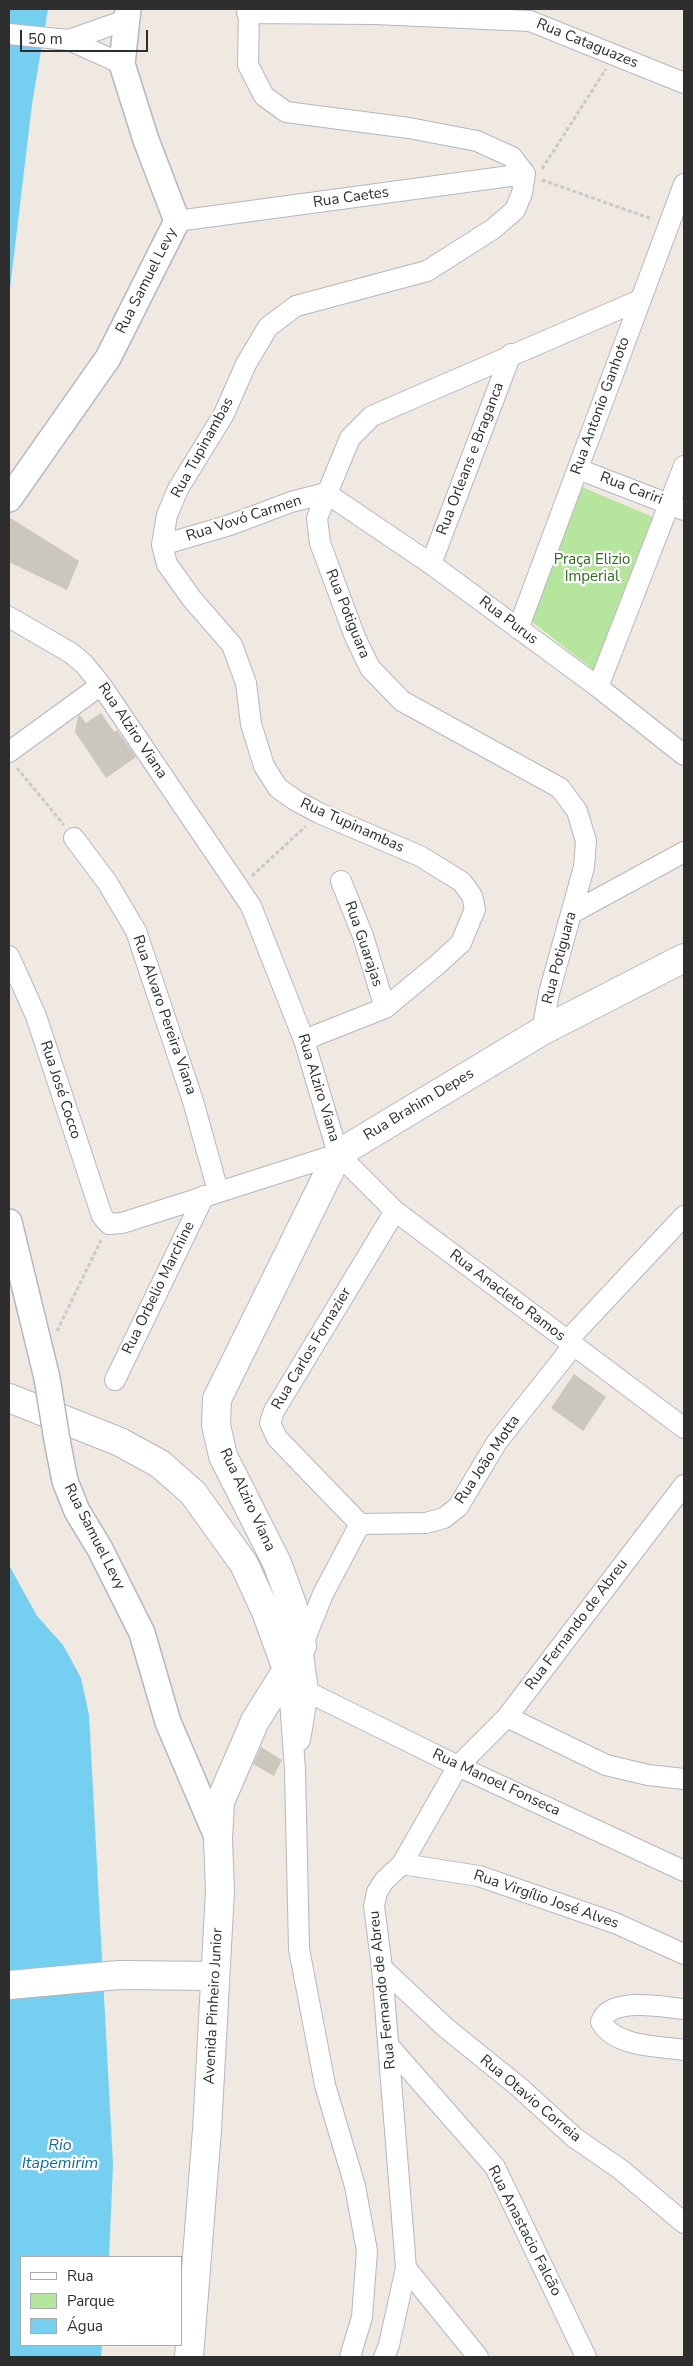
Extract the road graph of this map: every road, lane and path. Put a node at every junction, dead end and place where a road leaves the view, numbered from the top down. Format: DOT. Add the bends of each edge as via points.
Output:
graph roads {
  1 [pos="248,11"];
  2 [pos="376,11"];
  3 [pos="127,14"];
  4 [pos="9,34"];
  5 [pos="66,39"];
  6 [pos="614,55"];
  7 [pos="122,64"];
  8 [pos="684,83"];
  9 [pos="531,176"];
  10 [pos="684,184"];
  11 [pos="176,221"];
  12 [pos="668,225"];
  13 [pos="640,300"];
  14 [pos="511,354"];
  15 [pos="684,466"];
  16 [pos="578,469"];
  17 [pos="326,493"];
  18 [pos="9,499"];
  19 [pos="677,507"];
  20 [pos="162,545"];
  21 [pos="431,564"];
  22 [pos="9,617"];
  23 [pos="518,629"];
  24 [pos="102,685"];
  25 [pos="598,687"];
  26 [pos="684,752"];
  27 [pos="12,758"];
  28 [pos="319,813"];
  29 [pos="74,838"];
  30 [pos="684,852"];
  31 [pos="341,881"];
  32 [pos="239,888"];
  33 [pos="572,913"];
  34 [pos="9,956"];
  35 [pos="684,958"];
  36 [pos="385,1008"];
  37 [pos="542,1031"];
  38 [pos="304,1040"];
  39 [pos="338,1154"];
  40 [pos="211,1193"];
  41 [pos="395,1211"];
  42 [pos="684,1216"];
  43 [pos="9,1222"];
  44 [pos="109,1224"];
  45 [pos="570,1344"];
  46 [pos="45,1369"];
  47 [pos="115,1380"];
  48 [pos="9,1398"];
  49 [pos="684,1428"];
  50 [pos="684,1485"];
  51 [pos="360,1524"];
  52 [pos="302,1646"];
  53 [pos="288,1672"];
  54 [pos="308,1692"];
  55 [pos="507,1716"];
  56 [pos="458,1766"];
  57 [pos="295,1770"];
  58 [pos="684,1779"];
  59 [pos="218,1839"];
  60 [pos="402,1864"];
  61 [pos="684,1872"];
  62 [pos="684,1954"];
  63 [pos="382,1968"];
  64 [pos="215,1976"];
  65 [pos="9,1985"];
  66 [pos="684,2009"];
  67 [pos="389,2046"];
  68 [pos="684,2050"];
  69 [pos="684,2223"];
  70 [pos="406,2268"];
  71 [pos="189,2357"];
  72 [pos="350,2357"];
  73 [pos="384,2357"];
  74 [pos="478,2357"];
  75 [pos="586,2357"];
  1 -- 2 [label="street, Rua Cataguazes"];
  1 -- 9 [label="street" via="248,65 264,96 286,112 409,128 477,141 512,158"];
  2 -- 6 [label="street, Rua Cataguazes" via="530,21"];
  3 -- 5 [label="street"];
  3 -- 7 [label="street, Rua Samuel Levy"];
  4 -- 5 [label="street"];
  5 -- 7 [label="street"];
  6 -- 8 [label="street, Rua Cataguazes"];
  6 -- 9 [label="path"];
  7 -- 11 [label="street, Rua Samuel Levy"];
  9 -- 11 [label="street, Rua Caetes"];
  9 -- 12 [label="path"];
  9 -- 20 [label="street, Rua Tupinambas" via="515,210 493,229 427,271 296,306 268,327 246,364 219,422 178,489 167,516"];
  10 -- 12 [label="street, Rua Antonio Ganhoto"];
  11 -- 18 [label="street, Rua Samuel Levy" via="108,358"];
  12 -- 13 [label="street, Rua Antonio Ganhoto"];
  13 -- 14 [label="street, Rua Potiguara"];
  13 -- 16 [label="street, Rua Antonio Ganhoto"];
  14 -- 17 [label="street, Rua Potiguara" via="372,416 350,438"];
  14 -- 21 [label="street, Rua Orleans e Braganca"];
  15 -- 19 [label="street"];
  16 -- 19 [label="street, Rua Cariri"];
  16 -- 23 [label="street, Rua Antonio Ganhoto"];
  17 -- 20 [label="street, Rua Vovó Carmen"];
  17 -- 21 [label="street, Rua Purus"];
  17 -- 33 [label="street, Rua Potiguara" via="317,518 320,542 370,668 402,700 560,788 576,812 586,841 584,867"];
  19 -- 25 [label="street"];
  20 -- 28 [label="street, Rua Tupinambas" via="167,564 232,646 246,682 251,724 264,766 278,788"];
  21 -- 23 [label="street, Rua Purus"];
  22 -- 24 [label="street, Rua Alziro Viana" via="71,653"];
  23 -- 25 [label="street, Rua Purus"];
  24 -- 27 [label="street"];
  24 -- 32 [label="street, Rua Alziro Viana"];
  25 -- 26 [label="street, Rua Purus"];
  27 -- 29 [label="path"];
  28 -- 32 [label="path"];
  28 -- 36 [label="street, Rua Tupinambas" via="420,856 462,882 472,896 476,909 462,943"];
  29 -- 40 [label="street, Rua Alvaro Pereira Viana" via="107,882 136,931 193,1101"];
  30 -- 33 [label="street"];
  31 -- 36 [label="street, Rua Guarajas" via="363,936"];
  32 -- 38 [label="street, Rua Alziro Viana" via="251,906"];
  33 -- 37 [label="street, Rua Potiguara" via="549,993"];
  34 -- 44 [label="street, Rua José Cocco" via="36,1016 102,1216"];
  35 -- 37 [label="main road, Rua Brahim Depes"];
  36 -- 38 [label="street, Rua Tupinambas"];
  37 -- 39 [label="main road, Rua Brahim Depes"];
  38 -- 39 [label="street, Rua Alziro Viana"];
  39 -- 40 [label="street, Rua Brahim Depes"];
  39 -- 41 [label="street, Rua Anacleto Ramos"];
  39 -- 52 [label="main road, Rua Alziro Viana" via="217,1399 216,1425 224,1456 277,1563 292,1604"];
  40 -- 44 [label="street, Rua Brahim Depes" via="122,1223"];
  40 -- 47 [label="street, Rua Orbelio Marchine"];
  41 -- 45 [label="street, Rua Anacleto Ramos"];
  41 -- 51 [label="street, Rua Carlos Fornazier" via="274,1411 270,1424 277,1438"];
  42 -- 45 [label="street, Rua João Motta"];
  43 -- 46 [label="street, Rua Samuel Levy"];
  44 -- 46 [label="path"];
  45 -- 49 [label="street, Rua Anacleto Ramos"];
  45 -- 51 [label="street, Rua João Motta" via="497,1442 458,1507 444,1518 426,1523"];
  46 -- 59 [label="street, Rua Samuel Levy, bridge" via="65,1481 77,1511 142,1632 168,1722"];
  48 -- 53 [label="main road" via="120,1442 160,1464 192,1493 244,1564"];
  50 -- 55 [label="street, Rua Fernando de Abreu"];
  51 -- 52 [label="street" via="323,1594"];
  52 -- 53 [label="main road, Avenida Pinheiro Junior"];
  52 -- 54 [label="street"];
  53 -- 57 [label="street"];
  53 -- 59 [label="main road, Avenida Pinheiro Junior" via="255,1721 228,1782 220,1802"];
  54 -- 56 [label="street, Rua Manoel Fonseca"];
  54 -- 57 [label="street"];
  55 -- 56 [label="street, Rua Fernando de Abreu"];
  55 -- 58 [label="street" via="606,1765"];
  56 -- 60 [label="street, Rua Fernando de Abreu"];
  56 -- 61 [label="street, Rua Manoel Fonseca"];
  57 -- 72 [label="street" via="299,1949 324,2085 355,2186 368,2251 362,2317"];
  59 -- 64 [label="main road, Avenida Pinheiro Junior" via="220,1874"];
  60 -- 62 [label="street, Rua Virgílio José Alves" via="479,1876 615,1923"];
  60 -- 63 [label="street, Rua Fernando de Abreu" via="384,1881 374,1906"];
  63 -- 67 [label="street, Rua Fernando de Abreu"];
  63 -- 69 [label="street, Rua Otavio Correia" via="446,2028 575,2138 620,2169"];
  64 -- 65 [label="main road" via="119,1975"];
  64 -- 71 [label="main road, Avenida Pinheiro Junior" via="207,2130"];
  66 -- 68 [label="street" via="632,2004 610,2011 601,2022 606,2031 630,2042"];
  67 -- 70 [label="street, Rua Fernando de Abreu"];
  67 -- 75 [label="street, Rua Anastacio Falcão" via="495,2167"];
  70 -- 73 [label="street, Rua Fernando de Abreu"];
  70 -- 74 [label="street"];
}
